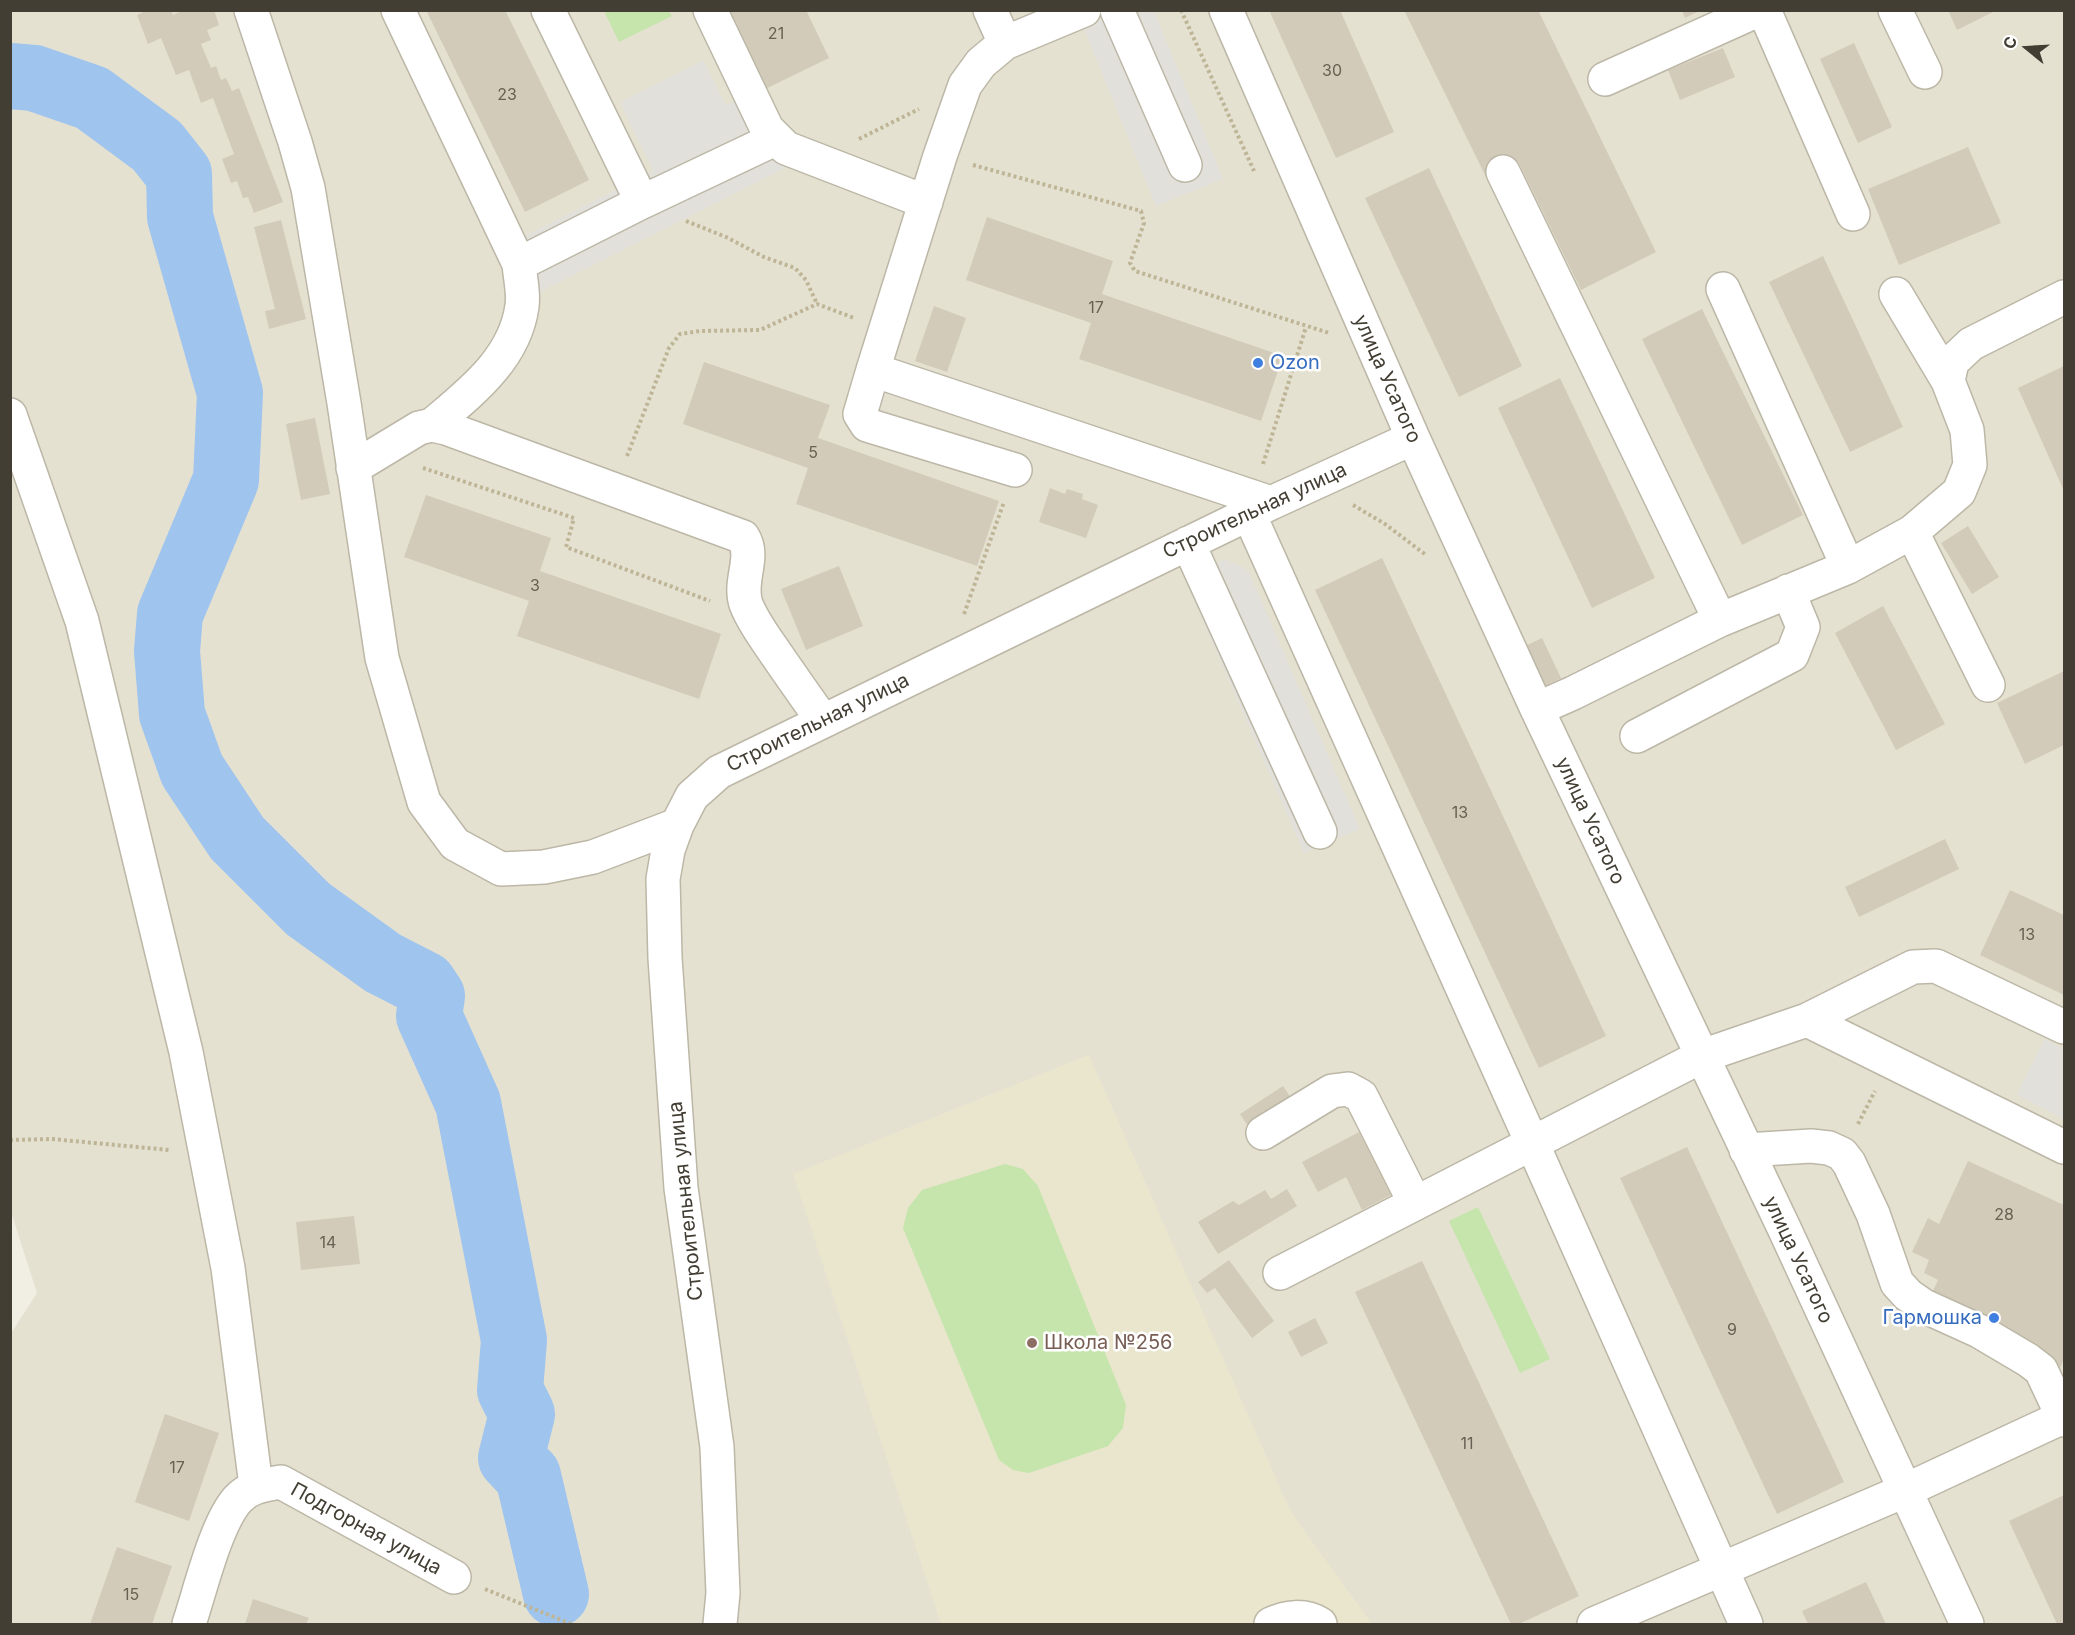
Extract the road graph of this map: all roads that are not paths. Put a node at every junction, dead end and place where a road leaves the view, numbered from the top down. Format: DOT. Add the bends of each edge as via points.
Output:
graph roads {
  1 [pos="251,10"];
  2 [pos="398,10"];
  3 [pos="548,10"];
  4 [pos="710,10"];
  5 [pos="990,10"];
  6 [pos="1084,10"];
  7 [pos="1116,10"];
  8 [pos="1227,10"];
  9 [pos="1758,10"];
  10 [pos="1764,10"];
  11 [pos="1895,10"];
  12 [pos="1005,42"];
  13 [pos="1925,72"];
  14 [pos="1605,79"];
  15 [pos="775,139"];
  16 [pos="1185,165"];
  17 [pos="1503,172"];
  18 [pos="642,202"];
  19 [pos="926,202"];
  20 [pos="1853,214"];
  21 [pos="519,264"];
  22 [pos="1723,289"];
  23 [pos="1896,294"];
  24 [pos="2064,297"];
  25 [pos="873,370"];
  26 [pos="1948,381"];
  27 [pos="10,415"];
  28 [pos="432,425"];
  29 [pos="1413,438"];
  30 [pos="365,460"];
  31 [pos="1015,470"];
  32 [pos="1257,504"];
  33 [pos="1912,532"];
  34 [pos="1188,543"];
  35 [pos="1848,567"];
  36 [pos="1788,591"];
  37 [pos="1720,620"];
  38 [pos="1988,685"];
  39 [pos="1537,709"];
  40 [pos="823,721"];
  41 [pos="1636,736"];
  42 [pos="677,825"];
  43 [pos="1320,832"];
  44 [pos="1807,1020"];
  45 [pos="2064,1028"];
  46 [pos="1702,1056"];
  47 [pos="1263,1133"];
  48 [pos="1533,1145"];
  49 [pos="2064,1147"];
  50 [pos="1746,1150"];
  51 [pos="1415,1203"];
  52 [pos="1280,1273"];
  53 [pos="2053,1372"];
  54 [pos="2064,1418"];
  55 [pos="256,1486"];
  56 [pos="1904,1491"];
  57 [pos="1721,1570"];
  58 [pos="454,1577"];
  59 [pos="189,1624"];
  60 [pos="720,1624"];
  61 [pos="1270,1624"];
  62 [pos="1320,1624"];
  63 [pos="1594,1624"];
  64 [pos="1746,1624"];
  65 [pos="1967,1624"];
  1 -- 30 [label="street" via="308,188"];
  2 -- 21 [label="street"];
  3 -- 18 [label="street"];
  4 -- 15 [label="street"];
  5 -- 12 [label="street"];
  6 -- 12 [label="street"];
  7 -- 16 [label="street"];
  8 -- 29 [label="street, улица Усатого"];
  9 -- 14 [label="street"];
  10 -- 20 [label="street"];
  11 -- 13 [label="street"];
  12 -- 19 [label="street" via="981,63 965,85"];
  15 -- 18 [label="street"];
  15 -- 19 [label="street" via="786,148"];
  17 -- 37 [label="street"];
  18 -- 21 [label="street"];
  19 -- 25 [label="street"];
  21 -- 28 [label="street" via="523,305 501,360"];
  22 -- 35 [label="street"];
  23 -- 26 [label="street"];
  24 -- 26 [label="street" via="1971,344 1952,362"];
  25 -- 31 [label="street" via="860,414 867,425"];
  25 -- 32 [label="street"];
  26 -- 33 [label="street" via="1967,430 1970,465 1959,492"];
  27 -- 55 [label="street" via="82,621 186,1052 228,1268"];
  28 -- 30 [label="street" via="419,428"];
  28 -- 40 [label="street" via="743,537 748,544 742,588 746,605"];
  29 -- 32 [label="street, Строительная улица" via="1312,484"];
  29 -- 39 [label="street, улица Усатого"];
  30 -- 42 [label="street" via="382,658 424,802 455,844 501,868 544,867 593,857"];
  32 -- 34 [label="street, Строительная улица"];
  32 -- 48 [label="street"];
  33 -- 35 [label="street"];
  33 -- 38 [label="street"];
  34 -- 40 [label="street, Строительная улица"];
  34 -- 43 [label="street"];
  35 -- 36 [label="street"];
  36 -- 37 [label="street"];
  36 -- 41 [label="street" via="1803,627 1792,655"];
  37 -- 39 [label="street"];
  39 -- 46 [label="street, улица Усатого"];
  40 -- 42 [label="street, Строительная улица" via="719,772 692,796"];
  42 -- 60 [label="street, Строительная улица" via="663,879 665,958 681,1188 717,1447 723,1593"];
  44 -- 45 [label="street" via="1913,967 1936,966"];
  44 -- 46 [label="street"];
  44 -- 49 [label="street"];
  46 -- 48 [label="street"];
  46 -- 50 [label="street, улица Усатого"];
  47 -- 51 [label="street" via="1332,1091 1348,1089 1361,1096"];
  48 -- 51 [label="street"];
  48 -- 57 [label="street"];
  50 -- 53 [label="street" via="1811,1146 1842,1154 1873,1214 1897,1284 1924,1306"];
  50 -- 56 [label="street, улица Усатого"];
  51 -- 52 [label="street"];
  53 -- 54 [label="street"];
  54 -- 56 [label="street"];
  55 -- 58 [label="street, Подгорная улица" via="281,1482"];
  55 -- 59 [label="street" via="239,1497 224,1518"];
  56 -- 57 [label="street"];
  56 -- 65 [label="street, улица Усатого"];
  57 -- 63 [label="street"];
  57 -- 64 [label="street"];
  61 -- 62 [label="street" via="1298,1617"];
}
